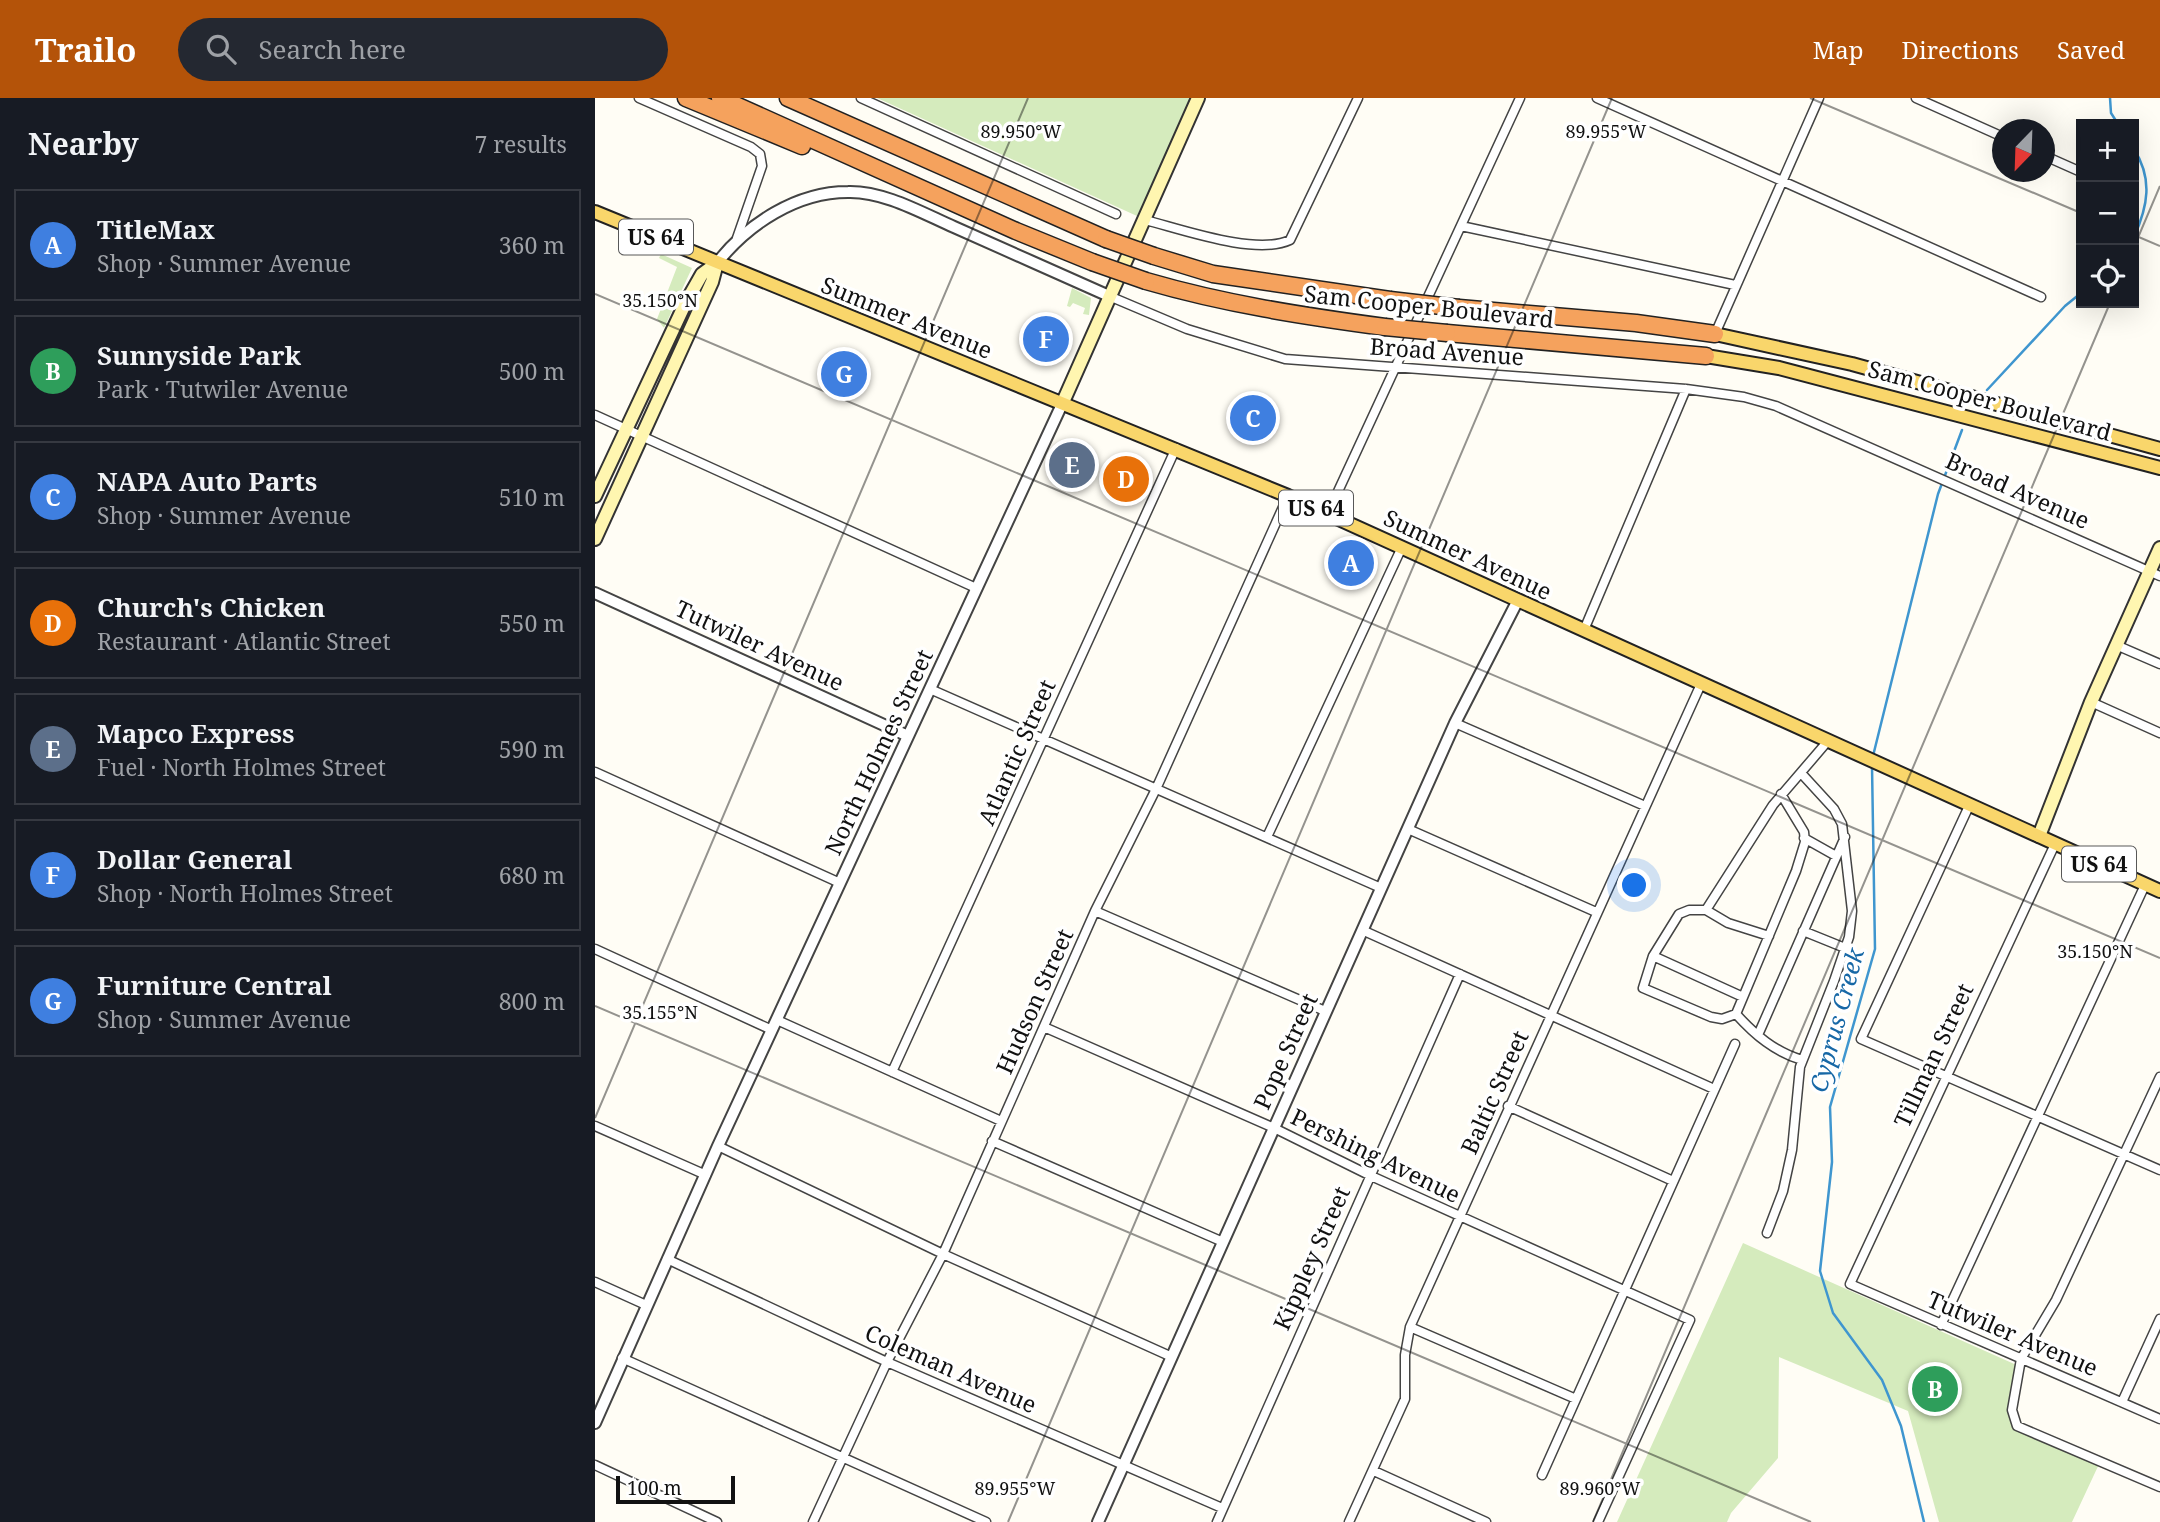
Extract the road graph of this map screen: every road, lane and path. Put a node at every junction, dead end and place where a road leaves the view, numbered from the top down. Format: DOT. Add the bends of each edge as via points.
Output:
graph roads {
  1 [pos="639,98"];
  2 [pos="686,98"];
  3 [pos="720,98"];
  4 [pos="789,98"];
  5 [pos="861,98"];
  6 [pos="1198,98"];
  7 [pos="1358,98"];
  8 [pos="1520,98"];
  9 [pos="1597,98"];
  10 [pos="1819,98"];
  11 [pos="1916,98"];
  12 [pos="1992,132"];
  13 [pos="2055,160"];
  14 [pos="2076,170"];
  15 [pos="1781,181"];
  16 [pos="932,194"];
  17 [pos="595,212"];
  18 [pos="1116,214"];
  19 [pos="1145,220"];
  20 [pos="1461,226"];
  21 [pos="737,239"];
  22 [pos="717,263"];
  23 [pos="1735,285"];
  24 [pos="1109,296"];
  25 [pos="2041,297"];
  26 [pos="1715,334"];
  27 [pos="1706,356"];
  28 [pos="1395,369"];
  29 [pos="1686,389"];
  30 [pos="1063,402"];
  31 [pos="595,415"];
  32 [pos="627,430"];
  33 [pos="643,437"];
  34 [pos="1176,448"];
  35 [pos="2160,449"];
  36 [pos="2160,468"];
  37 [pos="595,496"];
  38 [pos="1288,496"];
  39 [pos="1328,513"];
  40 [pos="595,539"];
  41 [pos="1402,547"];
  42 [pos="2160,548"];
  43 [pos="2155,573"];
  44 [pos="977,588"];
  45 [pos="595,593"];
  46 [pos="1518,600"];
  47 [pos="1584,630"];
  48 [pos="2116,645"];
  49 [pos="2160,664"];
  50 [pos="1700,684"];
  51 [pos="930,689"];
  52 [pos="2091,702"];
  53 [pos="1455,723"];
  54 [pos="2160,733"];
  55 [pos="908,736"];
  56 [pos="1042,739"];
  57 [pos="1827,742"];
  58 [pos="595,772"];
  59 [pos="1801,773"];
  60 [pos="1156,789"];
  61 [pos="1781,794"];
  62 [pos="1645,806"];
  63 [pos="1969,806"];
  64 [pos="1408,829"];
  65 [pos="2039,836"];
  66 [pos="1267,837"];
  67 [pos="1845,837"];
  68 [pos="1804,838"];
  69 [pos="2055,844"];
  70 [pos="1836,856"];
  71 [pos="840,883"];
  72 [pos="2145,885"];
  73 [pos="1381,888"];
  74 [pos="2160,891"];
  75 [pos="1706,910"];
  76 [pos="1095,911"];
  77 [pos="1596,912"];
  78 [pos="1362,930"];
  79 [pos="1803,931"];
  80 [pos="1769,936"];
  81 [pos="1845,948"];
  82 [pos="595,949"];
  83 [pos="1653,956"];
  84 [pos="1460,974"];
  85 [pos="1742,997"];
  86 [pos="1325,1011"];
  87 [pos="1550,1014"];
  88 [pos="1737,1014"];
  89 [pos="775,1025"];
  90 [pos="1044,1027"];
  91 [pos="1758,1035"];
  92 [pos="1735,1044"];
  93 [pos="1802,1060"];
  94 [pos="892,1072"];
  95 [pos="1947,1076"];
  96 [pos="2160,1077"];
  97 [pos="1714,1089"];
  98 [pos="1508,1106"];
  99 [pos="2037,1115"];
  100 [pos="1001,1121"];
  101 [pos="595,1126"];
  102 [pos="1274,1128"];
  103 [pos="992,1141"];
  104 [pos="718,1146"];
  105 [pos="2124,1154"];
  106 [pos="2160,1170"];
  107 [pos="706,1175"];
  108 [pos="1369,1175"];
  109 [pos="1673,1181"];
  110 [pos="1460,1217"];
  111 [pos="1767,1233"];
  112 [pos="1223,1241"];
  113 [pos="943,1254"];
  114 [pos="667,1259"];
  115 [pos="595,1282"];
  116 [pos="1850,1284"];
  117 [pos="1625,1290"];
  118 [pos="646,1305"];
  119 [pos="2160,1319"];
  120 [pos="1941,1325"];
  121 [pos="1410,1327"];
  122 [pos="1172,1357"];
  123 [pos="622,1358"];
  124 [pos="2021,1359"];
  125 [pos="887,1362"];
  126 [pos="1576,1399"];
  127 [pos="2122,1402"];
  128 [pos="2160,1419"];
  129 [pos="595,1423"];
  130 [pos="842,1460"];
  131 [pos="595,1465"];
  132 [pos="1123,1465"];
  133 [pos="1374,1471"];
  134 [pos="1542,1475"];
  135 [pos="2160,1487"];
  136 [pos="1222,1508"];
  137 [pos="717,1522"];
  138 [pos="813,1522"];
  139 [pos="986,1522"];
  140 [pos="1098,1522"];
  141 [pos="1217,1522"];
  142 [pos="1349,1522"];
  143 [pos="1486,1522"];
  144 [pos="1598,1522"];
  1 -- 21 [label="street" via="759,154 762,166"];
  2 -- 16 [label="highway"];
  3 -- 16 [label="highway, Sam Cooper Boulevard"];
  4 -- 26 [label="highway, Sam Cooper Boulevard, bridge" via="1107,239 1213,274 1390,300"];
  5 -- 18 [label="street"];
  6 -- 19 [label="main road, North Holmes Street"];
  7 -- 19 [label="street" via="1290,240 1277,247 1230,241"];
  8 -- 20 [label="street"];
  9 -- 15 [label="street"];
  10 -- 15 [label="street"];
  11 -- 12 [label="street"];
  13 -- 14 [label="street"];
  15 -- 23 [label="street"];
  15 -- 25 [label="street"];
  16 -- 27 [label="highway, Sam Cooper Boulevard, bridge" via="1092,262 1209,299 1385,327"];
  17 -- 22 [label="main road, Summer Avenue / US 64"];
  19 -- 24 [label="main road, North Holmes Street"];
  20 -- 23 [label="street"];
  20 -- 28 [label="street"];
  21 -- 22 [label="street, Broad Avenue"];
  21 -- 24 [label="street, Broad Avenue" via="775,212 834,193 859,192 931,217"];
  22 -- 30 [label="main road, Summer Avenue / US 64"];
  22 -- 32 [label="main road" via="702,274 685,304"];
  22 -- 33 [label="main road"];
  23 -- 26 [label="street"];
  24 -- 28 [label="street, Broad Avenue" via="1187,329 1285,359"];
  24 -- 30 [label="main road, North Holmes Street"];
  26 -- 35 [label="main road, Sam Cooper Boulevard" via="1852,364"];
  27 -- 36 [label="main road, Sam Cooper Boulevard" via="1779,368"];
  28 -- 29 [label="street, Broad Avenue"];
  28 -- 39 [label="street"];
  29 -- 43 [label="street, Broad Avenue" via="1776,406"];
  29 -- 47 [label="street"];
  30 -- 34 [label="main road, Summer Avenue / US 64"];
  30 -- 44 [label="street, North Holmes Street"];
  31 -- 32 [label="street"];
  32 -- 33 [label="street"];
  32 -- 37 [label="main road"];
  33 -- 40 [label="main road"];
  33 -- 44 [label="street"];
  34 -- 38 [label="main road, Summer Avenue / US 64"];
  34 -- 56 [label="street, Atlantic Street"];
  38 -- 39 [label="main road, Summer Avenue / US 64"];
  38 -- 60 [label="street, Hudson Street"];
  39 -- 41 [label="main road, Summer Avenue / US 64"];
  41 -- 46 [label="main road, Summer Avenue / US 64"];
  41 -- 66 [label="street"];
  42 -- 43 [label="main road"];
  43 -- 48 [label="main road"];
  44 -- 51 [label="street, North Holmes Street"];
  45 -- 55 [label="street, Tutwiler Avenue"];
  46 -- 47 [label="main road, Summer Avenue / US 64"];
  46 -- 53 [label="street, Pope Street"];
  47 -- 50 [label="main road, Summer Avenue / US 64"];
  48 -- 49 [label="street"];
  48 -- 52 [label="main road"];
  50 -- 57 [label="main road, Summer Avenue / US 64"];
  50 -- 62 [label="street, Baltic Street"];
  51 -- 55 [label="street, North Holmes Street"];
  51 -- 56 [label="street"];
  52 -- 54 [label="street"];
  52 -- 65 [label="main road"];
  53 -- 62 [label="street"];
  53 -- 64 [label="street, Pope Street"];
  55 -- 71 [label="street, North Holmes Street"];
  56 -- 60 [label="street"];
  56 -- 94 [label="street, Atlantic Street"];
  57 -- 59 [label="street"];
  57 -- 63 [label="main road, Summer Avenue / US 64"];
  58 -- 71 [label="street"];
  59 -- 61 [label="street"];
  59 -- 67 [label="street" via="1834,809"];
  60 -- 66 [label="street"];
  60 -- 76 [label="street, Hudson Street"];
  61 -- 68 [label="street"];
  61 -- 75 [label="street"];
  62 -- 77 [label="street, Baltic Street"];
  63 -- 65 [label="main road, Summer Avenue / US 64"];
  63 -- 95 [label="street" via="1861,1039"];
  64 -- 73 [label="street, Pope Street"];
  64 -- 77 [label="street"];
  65 -- 69 [label="main road, Summer Avenue / US 64"];
  66 -- 73 [label="street"];
  67 -- 70 [label="street"];
  67 -- 81 [label="street" via="1852,911"];
  68 -- 70 [label="street"];
  68 -- 80 [label="street" via="1796,871"];
  69 -- 72 [label="main road, Summer Avenue / US 64"];
  69 -- 95 [label="street, Tillman Street"];
  70 -- 79 [label="street"];
  71 -- 89 [label="street, North Holmes Street"];
  72 -- 74 [label="main road, Summer Avenue / US 64"];
  72 -- 99 [label="street"];
  73 -- 78 [label="street, Pope Street"];
  75 -- 80 [label="street" via="1728,923"];
  75 -- 83 [label="street" via="1679,914"];
  76 -- 86 [label="street"];
  76 -- 90 [label="street, Hudson Street"];
  77 -- 87 [label="street, Baltic Street"];
  78 -- 84 [label="street"];
  78 -- 86 [label="street, Pope Street"];
  79 -- 81 [label="street"];
  79 -- 91 [label="street"];
  80 -- 85 [label="street"];
  81 -- 93 [label="street"];
  82 -- 89 [label="street"];
  83 -- 85 [label="street"];
  83 -- 88 [label="street" via="1643,988 1711,1017"];
  84 -- 87 [label="street"];
  84 -- 108 [label="street, Kippley Street"];
  85 -- 88 [label="street"];
  86 -- 102 [label="street, Pope Street"];
  87 -- 97 [label="street"];
  87 -- 98 [label="street, Baltic Street"];
  88 -- 91 [label="street"];
  89 -- 94 [label="street"];
  89 -- 104 [label="street, North Holmes Street"];
  90 -- 100 [label="street, Hudson Street"];
  90 -- 102 [label="street, Pershing Avenue"];
  91 -- 93 [label="street" via="1785,1055"];
  92 -- 97 [label="street"];
  93 -- 111 [label="street" via="1792,1150"];
  94 -- 100 [label="street"];
  95 -- 99 [label="street"];
  95 -- 116 [label="street, Tillman Street"];
  96 -- 105 [label="street"];
  97 -- 109 [label="street"];
  98 -- 109 [label="street"];
  98 -- 110 [label="street, Baltic Street"];
  99 -- 105 [label="street"];
  99 -- 120 [label="street"];
  100 -- 103 [label="street, Hudson Street"];
  101 -- 107 [label="street"];
  102 -- 108 [label="street, Pershing Avenue"];
  102 -- 112 [label="street, Pope Street"];
  103 -- 112 [label="street"];
  103 -- 113 [label="street, Hudson Street"];
  104 -- 107 [label="street, North Holmes Street"];
  104 -- 113 [label="street"];
  105 -- 106 [label="street"];
  105 -- 124 [label="street" via="2056,1300"];
  107 -- 114 [label="street, North Holmes Street"];
  108 -- 110 [label="street, Pershing Avenue"];
  108 -- 136 [label="street, Kippley Street"];
  109 -- 117 [label="street"];
  110 -- 117 [label="street, Pershing Avenue"];
  110 -- 121 [label="street, Baltic Street"];
  112 -- 122 [label="street, Pope Street"];
  113 -- 122 [label="street"];
  113 -- 125 [label="street, Hudson Street"];
  114 -- 118 [label="street, North Holmes Street"];
  114 -- 125 [label="street, Coleman Avenue"];
  115 -- 118 [label="street"];
  116 -- 120 [label="street, Tutwiler Avenue"];
  117 -- 126 [label="street"];
  117 -- 144 [label="street, Pershing Avenue" via="1690,1321"];
  118 -- 123 [label="street, North Holmes Street"];
  119 -- 127 [label="street"];
  120 -- 124 [label="street, Tutwiler Avenue"];
  121 -- 126 [label="street"];
  121 -- 133 [label="street, Baltic Street" via="1405,1399"];
  122 -- 132 [label="street, Pope Street"];
  123 -- 129 [label="street, North Holmes Street"];
  123 -- 130 [label="street"];
  124 -- 127 [label="street, Tutwiler Avenue"];
  124 -- 135 [label="street" via="2012,1410 2017,1426"];
  125 -- 130 [label="street, Hudson Street"];
  125 -- 132 [label="street, Coleman Avenue"];
  126 -- 134 [label="street"];
  127 -- 128 [label="street, Tutwiler Avenue"];
  130 -- 138 [label="street, Hudson Street"];
  130 -- 139 [label="street"];
  131 -- 137 [label="street"];
  132 -- 136 [label="street, Coleman Avenue"];
  132 -- 140 [label="street, Pope Street"];
  133 -- 142 [label="street, Baltic Street"];
  133 -- 143 [label="street"];
  136 -- 141 [label="street, Kippley Street"];
}
